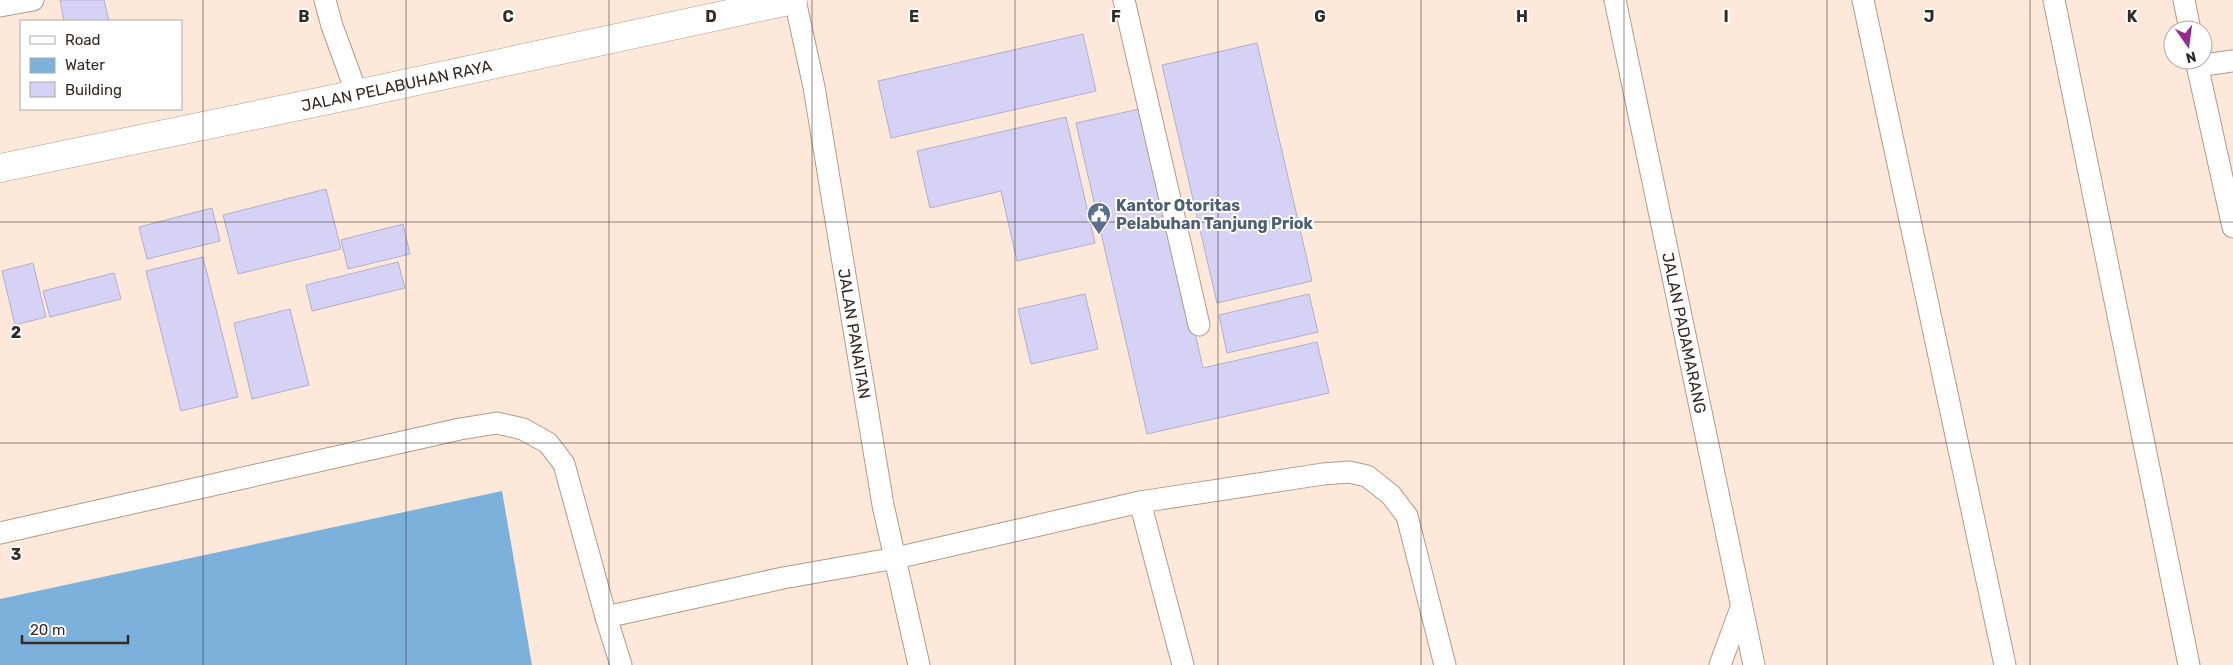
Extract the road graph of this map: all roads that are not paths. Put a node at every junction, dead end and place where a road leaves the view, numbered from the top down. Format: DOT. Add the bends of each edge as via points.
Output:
graph roads {
  1 [pos="34,0"];
  2 [pos="325,0"];
  3 [pos="794,0"];
  4 [pos="1124,0"];
  5 [pos="1615,0"];
  6 [pos="1863,0"];
  7 [pos="2054,0"];
  8 [pos="2184,0"];
  9 [pos="0,6"];
  10 [pos="2188,20"];
  11 [pos="2233,61"];
  12 [pos="2213,62"];
  13 [pos="2199,70"];
  14 [pos="357,94"];
  15 [pos="0,168"];
  16 [pos="2233,227"];
  17 [pos="1199,325"];
  18 [pos="1140,502"];
  19 [pos="0,533"];
  20 [pos="896,558"];
  21 [pos="1741,607"];
  22 [pos="606,617"];
  23 [pos="621,665"];
  24 [pos="919,665"];
  25 [pos="1183,665"];
  26 [pos="1446,665"];
  27 [pos="1720,665"];
  28 [pos="1754,665"];
  29 [pos="2005,665"];
  30 [pos="2189,665"];
  1 -- 9 [label="lane"];
  2 -- 14 [label="lane"];
  3 -- 14 [label="street, JALAN PELABUHAN RAYA"];
  3 -- 20 [label="lane, JALAN PANAITAN" via="814,87 883,506"];
  4 -- 17 [label="lane"];
  5 -- 21 [label="lane, JALAN PADAMARANG"];
  6 -- 29 [label="lane"];
  7 -- 30 [label="lane"];
  8 -- 10 [label="lane"];
  11 -- 12 [label="lane"];
  13 -- 16 [label="lane"];
  14 -- 15 [label="street, JALAN PELABUHAN RAYA"];
  18 -- 20 [label="lane"];
  18 -- 25 [label="lane"];
  18 -- 26 [label="lane" via="1324,474 1349,472 1367,476 1392,495 1406,516"];
  19 -- 22 [label="lane" via="497,423 523,429 548,443 564,464"];
  20 -- 22 [label="lane" via="782,578"];
  20 -- 24 [label="lane, JALAN PANAITAN"];
  21 -- 27 [label="lane"];
  21 -- 28 [label="lane, JALAN PADAMARANG"];
  22 -- 23 [label="lane"];
}
